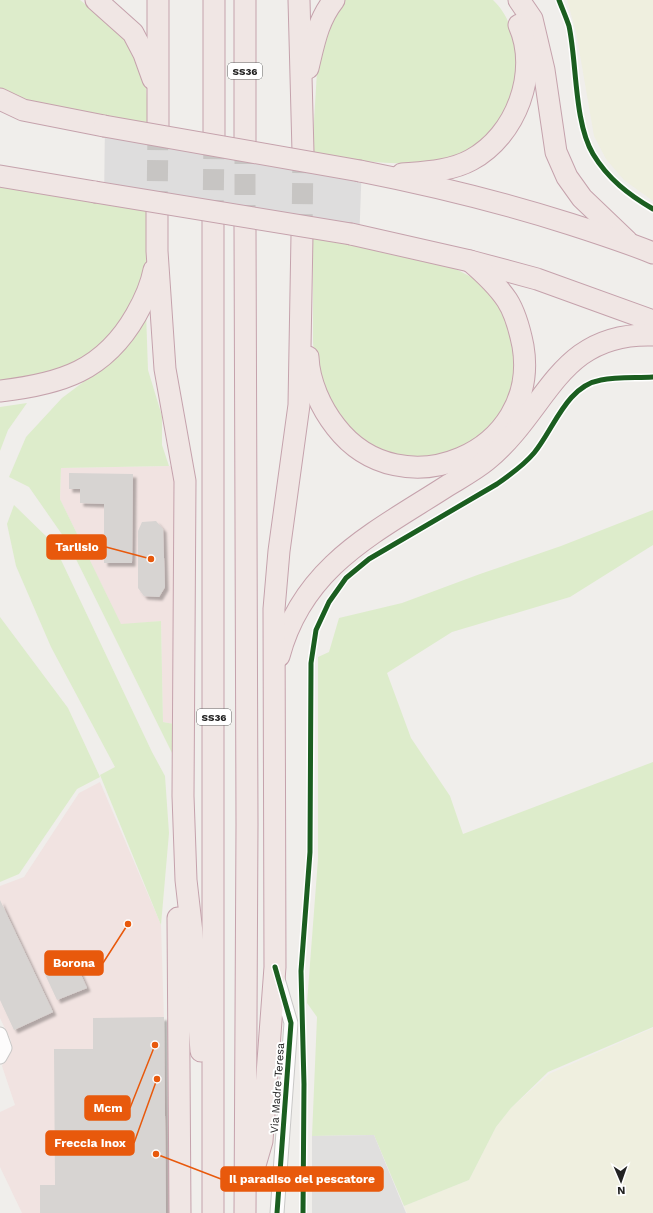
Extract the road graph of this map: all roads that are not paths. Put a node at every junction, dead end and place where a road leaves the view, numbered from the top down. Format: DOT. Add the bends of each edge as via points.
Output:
graph roads {
  1 [pos="96,0"];
  2 [pos="158,0"];
  3 [pos="214,0"];
  4 [pos="245,0"];
  5 [pos="299,0"];
  6 [pos="334,0"];
  7 [pos="505,0"];
  8 [pos="519,0"];
  9 [pos="158,91"];
  10 [pos="0,99"];
  11 [pos="303,124"];
  12 [pos="158,128"];
  13 [pos="214,137"];
  14 [pos="245,142"];
  15 [pos="303,152"];
  16 [pos="381,175"];
  17 [pos="0,176"];
  18 [pos="157,212"];
  19 [pos="213,221"];
  20 [pos="244,226"];
  21 [pos="302,235"];
  22 [pos="631,244"];
  23 [pos="157,251"];
  24 [pos="653,253"];
  25 [pos="470,261"];
  26 [pos="302,293"];
  27 [pos="653,321"];
  28 [pos="653,335"];
  29 [pos="0,391"];
  30 [pos="273,678"];
  31 [pos="186,880"];
  32 [pos="275,967"];
  33 [pos="0,1034"];
  34 [pos="0,1057"];
  35 [pos="213,1163"];
  36 [pos="245,1205"];
  37 [pos="180,1213"];
  38 [pos="213,1213"];
  39 [pos="278,1213"];
  1 -- 9 [label="highway" via="133,33"];
  2 -- 9 [label="highway"];
  3 -- 13 [label="highway, SS36"];
  4 -- 14 [label="highway, SS36"];
  5 -- 11 [label="highway"];
  6 -- 11 [label="highway" via="326,10 316,33 308,72"];
  7 -- 16 [label="highway" via="522,32 527,64 523,93 512,122 493,144 471,160 442,170"];
  8 -- 22 [label="highway" via="532,19 544,70 556,152 582,198"];
  9 -- 12 [label="highway"];
  10 -- 16 [label="highway, bridge" via="23,110"];
  11 -- 15 [label="highway"];
  16 -- 22 [label="highway" via="518,208"];
  17 -- 25 [label="highway, bridge" via="351,234"];
  18 -- 23 [label="highway"];
  19 -- 35 [label="highway, SS36"];
  20 -- 36 [label="highway, SS36"];
  21 -- 26 [label="highway"];
  22 -- 24 [label="highway"];
  23 -- 29 [label="highway" via="152,281 144,301 127,330 102,358 72,376 34,387"];
  23 -- 31 [label="highway" via="165,369 185,481"];
  25 -- 26 [label="highway" via="494,282 508,302 520,328 524,356 522,389 510,418 490,440 469,455 443,465 415,468 389,463 363,452 343,436 325,413 314,386 308,361"];
  25 -- 27 [label="highway" via="537,279"];
  26 -- 30 [label="highway" via="299,405 279,551 274,608"];
  28 -- 30 [label="highway" via="636,335 606,341 582,353 561,371 504,446 484,462 365,538 342,556 314,583 302,602 284,637"];
  30 -- 32 [label="highway"];
  31 -- 35 [label="highway" via="199,1038"];
  31 -- 37 [label="highway" via="178,913"];
  32 -- 36 [label="highway" via="262,1141"];
  32 -- 39 [label="street, Via Madre Teresa" via="291,1023"];
  33 -- 34 [label="street" via="5,1048"];
  35 -- 38 [label="highway, SS36"];
}
